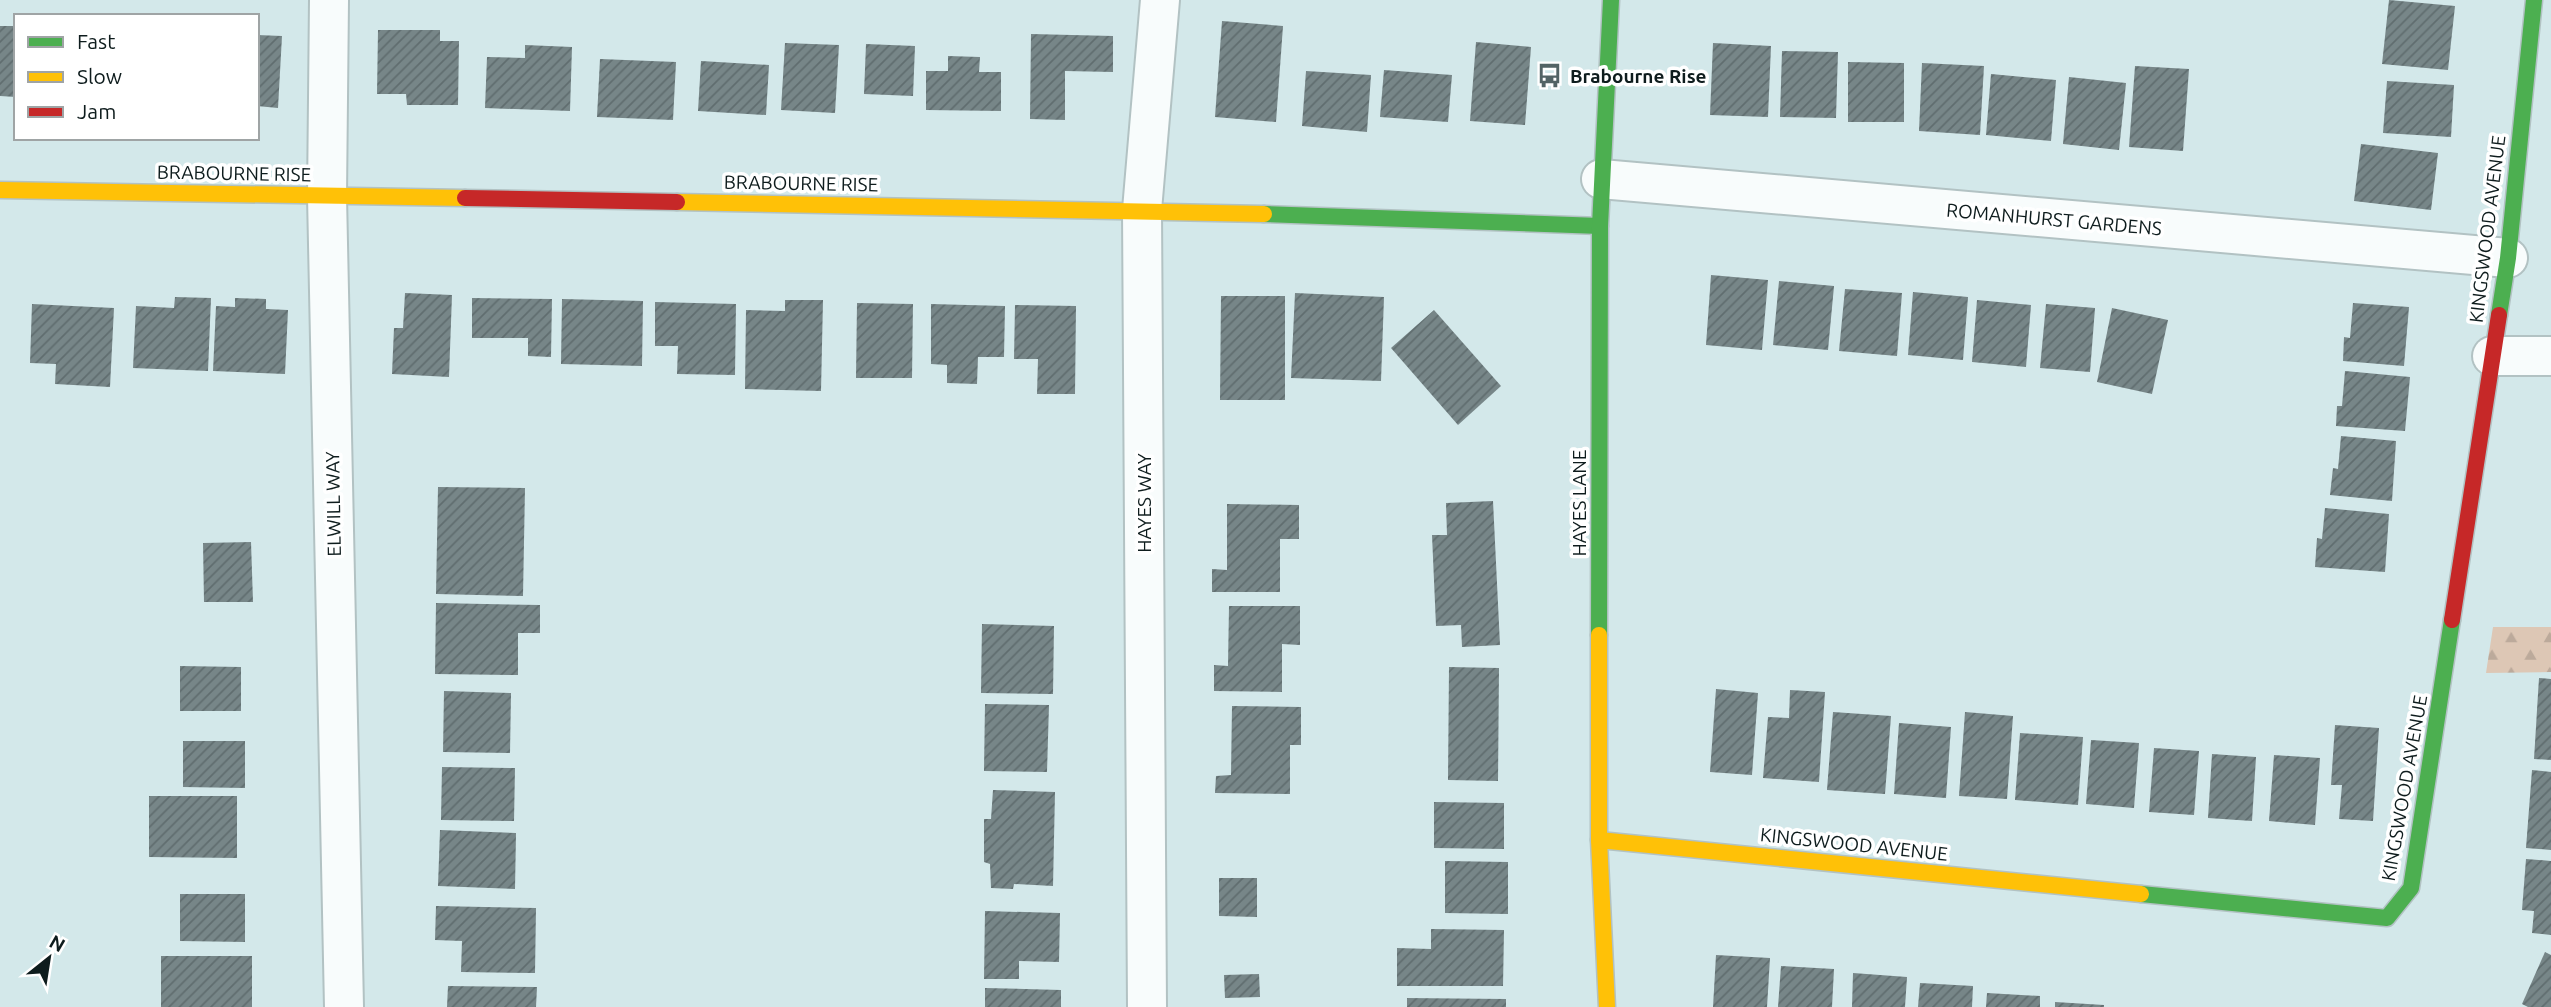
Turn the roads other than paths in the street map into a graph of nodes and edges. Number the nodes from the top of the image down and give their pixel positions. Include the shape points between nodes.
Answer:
1 (329, 0) edge
2 (1160, 0) edge
3 (1611, 0) edge
4 (2534, 0) edge
5 (1601, 179) junction
6 (0, 190) edge
7 (327, 196) junction
8 (1142, 210) junction
9 (1600, 226) junction
10 (2508, 258) junction
11 (2492, 356) junction
12 (2551, 356) edge
13 (1599, 840) junction
14 (344, 1007) edge
15 (1147, 1007) edge
16 (1608, 1007) edge

1 - 7 street, ELWILL WAY
2 - 8 street, HAYES WAY
3 - 5 street, HAYES LANE
4 - 10 street, KINGSWOOD AVENUE
5 - 9 street, HAYES LANE
5 - 10 street, ROMANHURST GARDENS
6 - 7 street, BRABOURNE RISE
7 - 8 street, BRABOURNE RISE
7 - 14 street, ELWILL WAY
8 - 9 street, BRABOURNE RISE
8 - 15 street, HAYES WAY
9 - 13 street, HAYES LANE
10 - 11 street, KINGSWOOD AVENUE
11 - 12 street
11 - 13 street, KINGSWOOD AVENUE via 2411,888 2387,918
13 - 16 street, HAYES LANE

